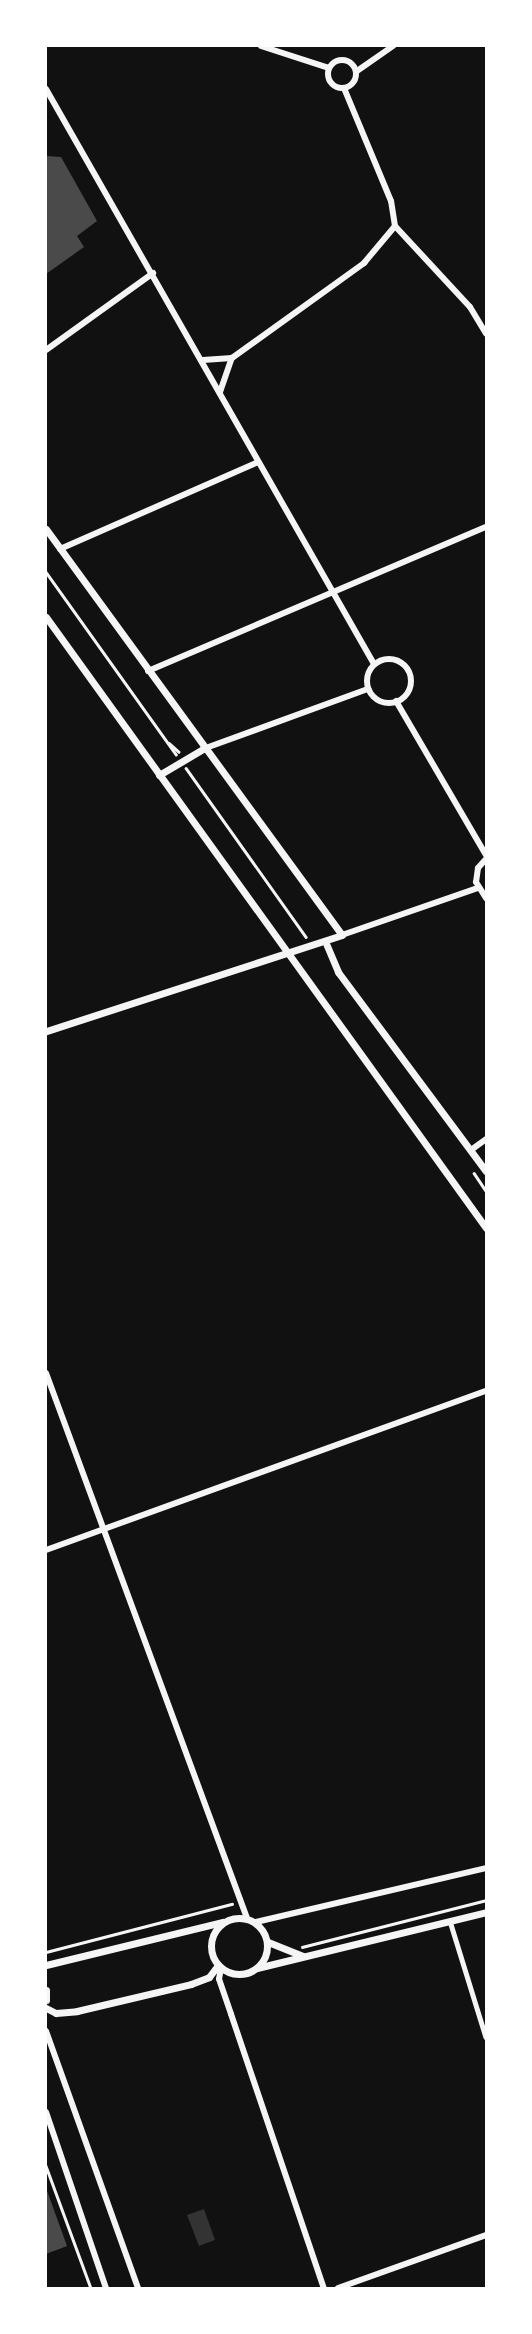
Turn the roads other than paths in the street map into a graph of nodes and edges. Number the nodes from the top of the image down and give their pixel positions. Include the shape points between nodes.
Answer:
1 (261, 46) edge
2 (393, 46) edge
3 (330, 68) junction
4 (357, 71) junction
5 (344, 88) junction
6 (46, 89) edge
7 (395, 226) junction
8 (153, 273) junction
9 (486, 334) edge
10 (46, 349) edge
11 (232, 358) junction
12 (203, 360) junction
13 (220, 391) junction
14 (258, 461) junction
15 (486, 527) edge
16 (46, 529) edge
17 (60, 550) junction
18 (333, 594) junction
19 (46, 617) edge
20 (374, 664) junction
21 (148, 671) junction
22 (368, 689) junction
23 (396, 701) junction
24 (203, 749) junction
25 (159, 775) junction
26 (486, 857) edge
27 (478, 888) junction
28 (486, 898) edge
29 (342, 935) junction
30 (326, 941) junction
31 (287, 951) junction
32 (46, 1031) edge
33 (486, 1139) edge
34 (471, 1150) junction
35 (486, 1171) edge
36 (486, 1228) edge
37 (46, 1373) edge
38 (486, 1391) edge
39 (106, 1528) junction
40 (46, 1550) edge
41 (486, 1868) edge
42 (486, 1912) edge
43 (247, 1918) junction
44 (450, 1921) junction
45 (223, 1922) junction
46 (256, 1922) junction
47 (268, 1942) junction
48 (302, 1956) junction
49 (46, 1965) edge
50 (220, 1966) junction
51 (257, 1968) junction
52 (46, 1990) edge
53 (46, 2000) edge
54 (46, 2008) edge
55 (46, 2031) edge
56 (486, 2037) edge
57 (46, 2112) edge
58 (486, 2235) edge
59 (106, 2288) edge
60 (138, 2288) edge
61 (324, 2288) edge
62 (338, 2288) edge

1 - 3 street
2 - 4 street
3 - 4 street via 346,60
3 - 5 street via 330,81
4 - 5 street via 354,83
5 - 7 street via 391,201
6 - 8 street
7 - 9 street via 470,307
7 - 11 street via 364,263
8 - 10 street
8 - 12 street
11 - 12 street
11 - 13 street
12 - 13 street
13 - 14 street
14 - 17 street
14 - 18 street
15 - 18 street
16 - 17 street
17 - 21 street
18 - 20 street
18 - 21 street
19 - 25 street
20 - 22 street via 367,674
20 - 23 street via 394,659 408,670 409,690
21 - 24 street
22 - 23 street via 376,699
22 - 24 street
23 - 26 street
24 - 25 street
24 - 29 street
25 - 31 street
26 - 27 street via 476,874
27 - 28 street
27 - 29 street
29 - 30 street
30 - 31 street
30 - 34 street via 338,972
31 - 32 street
31 - 36 street
33 - 34 street
34 - 35 street
37 - 39 street
38 - 39 street
39 - 40 street
39 - 43 street
41 - 46 street
42 - 44 street
43 - 45 street
43 - 46 street
44 - 48 street
44 - 56 street
45 - 49 street
45 - 50 street via 211,1942
46 - 47 street
47 - 48 street
47 - 51 street
48 - 51 street
50 - 51 street via 239,1974
50 - 54 street via 209,1977 191,1984 77,2011 56,2013
50 - 61 street via 219,1979
52 - 53 street
55 - 60 street
57 - 59 street
58 - 62 street

